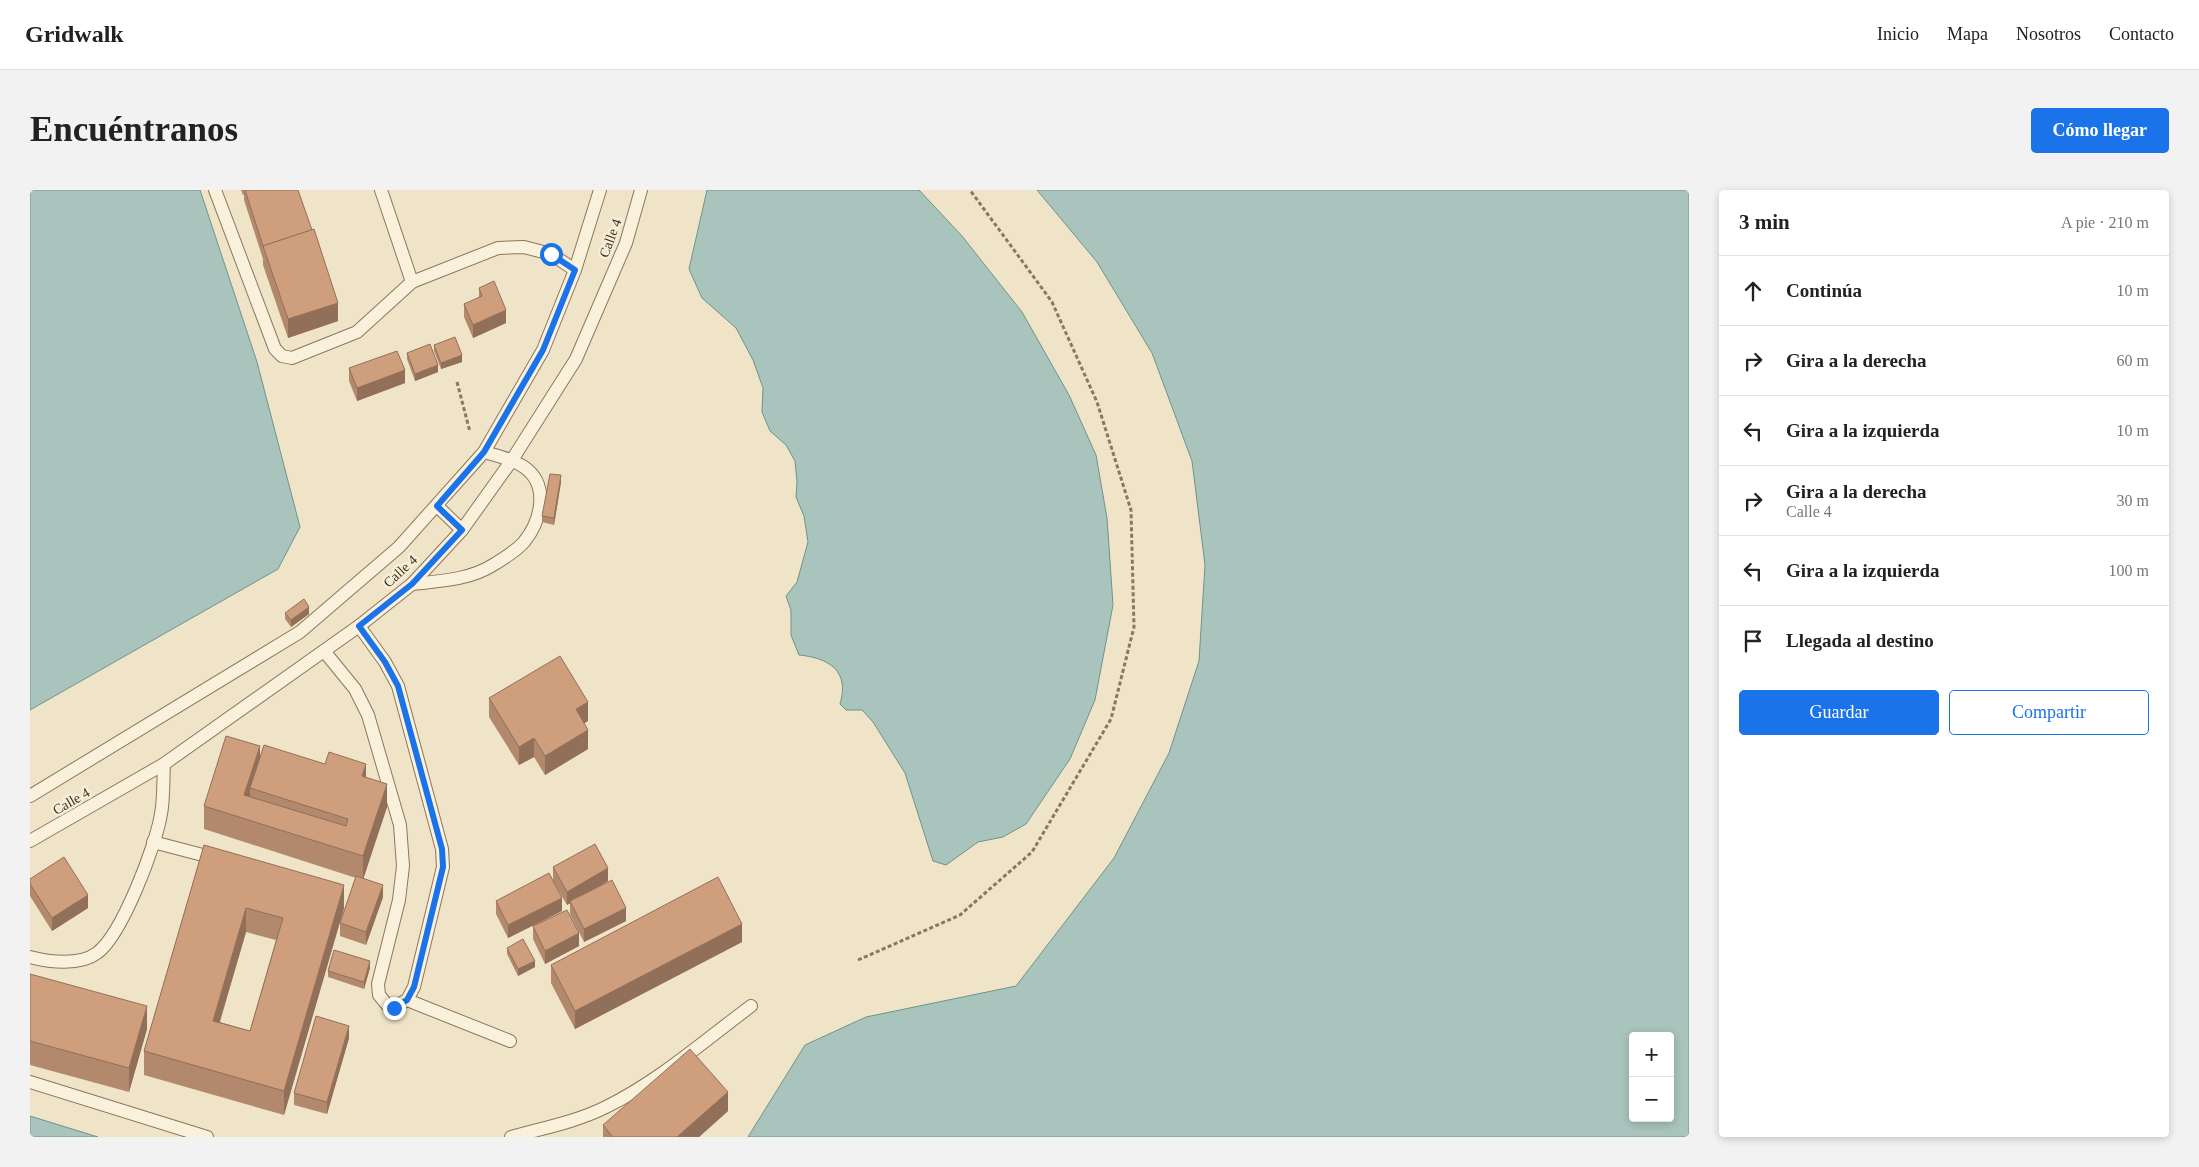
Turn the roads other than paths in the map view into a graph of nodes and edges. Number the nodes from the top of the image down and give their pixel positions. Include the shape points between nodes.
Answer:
1 (215, 190) edge
2 (381, 190) edge
3 (600, 190) edge
4 (641, 190) edge
5 (575, 270) junction
6 (412, 282) junction
7 (481, 457) junction
8 (512, 460) junction
9 (437, 506) junction
10 (462, 530) junction
11 (412, 584) junction
12 (359, 626) junction
13 (324, 651) junction
14 (164, 764) junction
15 (30, 796) edge
16 (30, 841) edge
17 (153, 842) junction
18 (228, 862) edge
19 (30, 957) edge
20 (407, 1000) junction
21 (751, 1006) dead end
22 (510, 1040) dead end
23 (30, 1082) edge
24 (207, 1137) edge
25 (511, 1137) edge

1 - 6 lane via 275,349 282,356 292,358 358,332
2 - 6 lane
3 - 5 lane
4 - 8 lane, Calle 4 via 626,243 576,359
5 - 6 lane via 551,254 524,246 498,248
5 - 7 lane via 543,350
7 - 8 lane
7 - 9 lane
8 - 10 lane, Calle 4
8 - 11 lane via 525,468 540,489 537,522 523,543 492,566 454,580
9 - 10 lane
9 - 15 lane via 399,547 300,632
10 - 11 lane, Calle 4
11 - 12 lane, Calle 4
12 - 13 lane, Calle 4
12 - 20 lane via 398,686 442,849 443,867 414,987
13 - 14 lane, Calle 4
13 - 20 lane via 355,689 368,716 400,825 403,866 399,900 378,984 379,995 388,1006 394,1008
14 - 16 lane, Calle 4
14 - 17 lane via 161,814
17 - 18 lane
17 - 19 lane via 113,936 97,953 70,961
20 - 22 lane
21 - 25 lane via 649,1083 606,1107
23 - 24 lane

